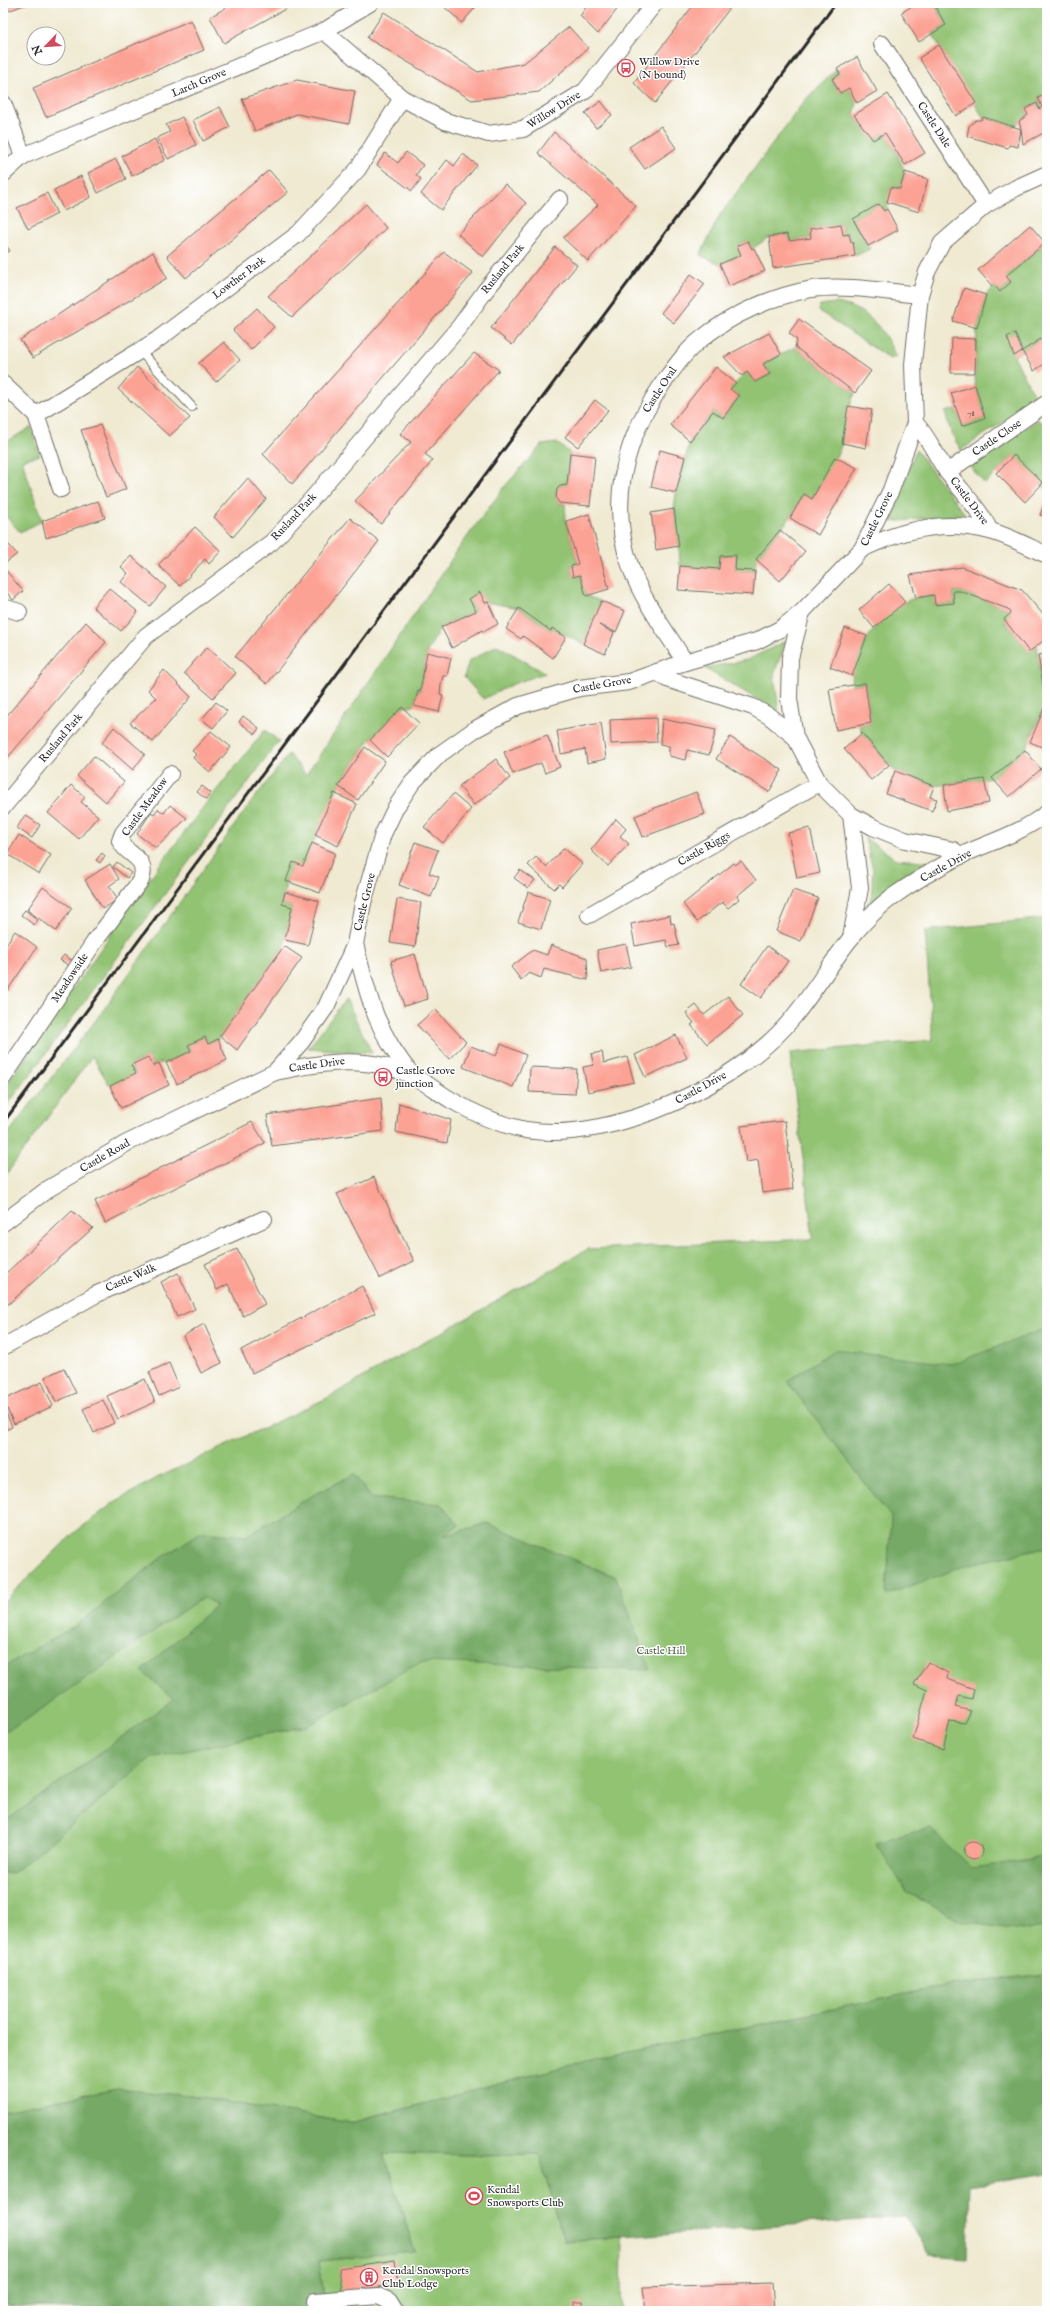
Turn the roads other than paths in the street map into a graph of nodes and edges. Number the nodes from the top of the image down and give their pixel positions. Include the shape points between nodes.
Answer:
1 (370, 3) edge
2 (655, 3) edge
3 (324, 31) junction
4 (882, 44) dead end
5 (402, 98) junction
6 (3, 103) edge
7 (23, 156) junction
8 (3, 174) edge
9 (1047, 174) edge
10 (560, 199) dead end
11 (986, 205) junction
12 (920, 295) junction
13 (140, 351) junction
14 (3, 384) edge
15 (1047, 403) edge
16 (192, 407) dead end
17 (36, 415) junction
18 (915, 423) junction
19 (947, 472) junction
20 (61, 489) dead end
21 (990, 531) junction
22 (862, 549) junction
23 (1047, 554) edge
24 (3, 607) edge
25 (19, 612) dead end
26 (802, 612) junction
27 (685, 662) junction
28 (657, 672) junction
29 (795, 737) junction
30 (170, 774) dead end
31 (819, 783) junction
32 (3, 807) edge
33 (1047, 814) edge
34 (851, 815) junction
35 (961, 856) junction
36 (140, 880) joint
37 (589, 915) dead end
38 (851, 938) junction
39 (355, 944) junction
40 (275, 1072) junction
41 (414, 1076) junction
42 (3, 1078) edge
43 (214, 1102) joint
44 (264, 1219) dead end
45 (3, 1223) edge
46 (3, 1347) edge
47 (315, 2301) dead end
48 (395, 2311) edge

1 - 3 street, Larch Grove
2 - 5 street, Willow Drive via 585,91 523,129 489,134 445,121
3 - 5 street, Willow Drive
3 - 7 street, Larch Grove
4 - 11 street, Castle Dale
5 - 13 street, Lowther Park via 358,169 298,234
6 - 7 street
7 - 8 street, Larch Grove
9 - 11 street, Castle Grove
10 - 32 street, Rusland Park via 485,291 460,326 311,500 272,542 146,636
11 - 12 street, Castle Grove via 942,244 927,272
12 - 18 street, Castle Grove via 913,364
12 - 27 street, Castle Oval via 860,289 813,289 783,296 730,319 700,340 677,363 646,408 631,444 621,483 620,514 631,568 644,595
13 - 16 lane
13 - 17 street, Lowther Park
14 - 17 street
15 - 19 street, Castle Close
17 - 20 street
18 - 19 street
18 - 22 street, Castle Grove via 891,490
19 - 21 street, Castle Drive via 984,518
21 - 22 street via 947,524 916,529
21 - 23 street
22 - 26 street, Castle Grove
24 - 25 street
26 - 27 street, Castle Grove via 780,629 757,641
26 - 29 street via 790,658 789,698
27 - 28 street, Castle Grove
28 - 29 street via 667,679 753,707
28 - 39 street, Castle Grove via 629,682 579,688 518,706 474,730 440,754 412,783 396,807 383,834 363,903
29 - 31 street
30 - 36 street, Castle Meadow via 123,833 120,841 142,866 144,872
31 - 34 street
31 - 37 street, Castle Riggs
33 - 35 street, Castle Drive via 1034,824
34 - 35 street via 905,840 953,850
34 - 38 street via 860,888
35 - 38 street, Castle Drive via 892,897
36 - 42 street, Meadowside via 95,941
38 - 41 street, Castle Drive via 794,1017 761,1050 724,1077 678,1101 645,1114 592,1129 559,1132 526,1130 490,1119 469,1109
39 - 40 street, Castle Grove via 326,1007 302,1041
39 - 41 street, Castle Grove via 367,991 382,1033
40 - 41 street, Castle Drive via 312,1064 350,1060 383,1066
40 - 43 street, Castle Grove
43 - 45 street, Castle Road via 127,1143 48,1188
44 - 46 street, Castle Walk via 95,1295
47 - 48 street via 378,2296 389,2301

